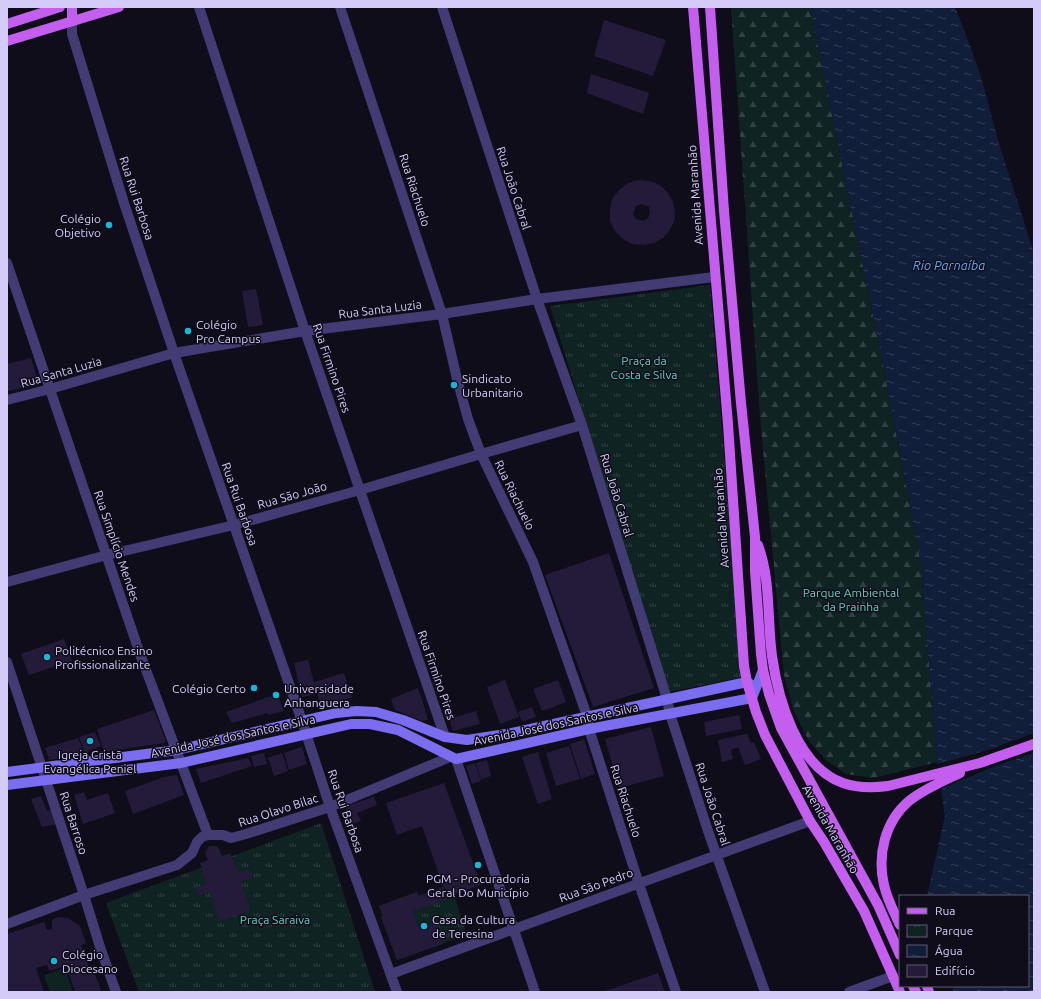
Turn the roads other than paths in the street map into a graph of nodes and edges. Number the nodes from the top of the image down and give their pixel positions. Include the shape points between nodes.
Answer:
1 (72, 7) edge
2 (119, 7) edge
3 (199, 7) edge
4 (340, 7) edge
5 (442, 7) edge
6 (693, 7) edge
7 (710, 7) edge
8 (55, 8) edge
9 (72, 21) junction
10 (7, 24) edge
11 (7, 41) edge
12 (7, 263) edge
13 (714, 277) junction
14 (537, 299) junction
15 (442, 314) junction
16 (305, 331) junction
17 (174, 353) junction
18 (50, 389) junction
19 (7, 400) edge
20 (582, 425) junction
21 (481, 454) junction
22 (360, 490) junction
23 (234, 526) junction
24 (755, 537) junction
25 (107, 556) junction
26 (7, 582) edge
27 (7, 662) edge
28 (763, 670) junction
29 (752, 685) junction
30 (769, 694) junction
31 (752, 698) junction
32 (667, 699) junction
33 (670, 714) junction
34 (588, 716) junction
35 (302, 721) junction
36 (589, 729) junction
37 (306, 735) junction
38 (445, 737) junction
39 (1034, 744) edge
40 (177, 750) junction
41 (453, 758) junction
42 (181, 763) junction
43 (980, 763) junction
44 (42, 767) junction
45 (7, 772) edge
46 (47, 781) junction
47 (7, 785) edge
48 (330, 807) junction
49 (810, 821) junction
50 (208, 835) junction
51 (717, 856) junction
52 (639, 884) junction
53 (84, 895) junction
54 (899, 923) edge
55 (7, 924) edge
56 (513, 929) junction
57 (899, 953) edge
58 (391, 974) junction
59 (894, 976) junction
60 (116, 992) edge
61 (397, 992) edge
62 (535, 992) edge
63 (676, 992) edge
64 (765, 992) edge
65 (849, 992) edge
66 (900, 992) edge

1 - 9 main road
2 - 9 main road
3 - 16 street, Rua Firmino Pires
4 - 15 street, Rua Riachuelo
5 - 14 street, Rua João Cabral
6 - 13 main road, Avenida Maranhão
7 - 24 main road, Avenida Maranhão via 724,210
8 - 10 main road
9 - 11 main road
9 - 17 street, Rua Rui Barbosa via 76,48
12 - 18 street, Rua Simplício Mendes
13 - 14 street, Rua Santa Luzia
13 - 29 main road, Avenida Maranhão via 728,432 744,666
14 - 15 street, Rua Santa Luzia
14 - 20 street, Rua João Cabral
15 - 16 street, Rua Santa Luzia
15 - 21 street, Rua Riachuelo via 462,398
16 - 17 street, Rua Santa Luzia
16 - 22 street, Rua Firmino Pires
17 - 18 street, Rua Santa Luzia
17 - 23 street, Rua Rui Barbosa
18 - 19 street, Rua Santa Luzia
18 - 25 street, Rua Simplício Mendes
20 - 21 street, Rua São João
20 - 32 street, Rua João Cabral
21 - 22 street, Rua São João
21 - 34 street, Rua Riachuelo via 533,562
22 - 23 street, Rua São João
22 - 38 street, Rua Firmino Pires
23 - 25 street, Rua São João
23 - 35 street, Rua Rui Barbosa
24 - 28 main road, Avenida Maranhão via 755,571
24 - 43 main road via 765,568 772,655 786,711 798,740 810,759 834,779 849,785 873,787 915,780
25 - 26 street, Rua São João
25 - 40 street, Rua Simplício Mendes via 140,654
27 - 44 street, Rua Barroso
28 - 29 main road
28 - 30 main road, Avenida Maranhão
29 - 30 main road
29 - 31 main road, Avenida Maranhão
29 - 32 main road, Avenida José dos Santos e Silva
30 - 57 main road, Avenida Maranhão via 781,728 878,905
31 - 33 main road, Avenida José dos Santos e Silva
31 - 49 main road, Avenida Maranhão via 765,735
32 - 33 street, Rua João Cabral
32 - 34 main road, Avenida José dos Santos e Silva
33 - 36 main road, Avenida José dos Santos e Silva
33 - 51 street, Rua João Cabral
34 - 36 street, Rua Riachuelo
34 - 38 main road, Avenida José dos Santos e Silva via 486,738 467,740
35 - 37 street, Rua Rui Barbosa
35 - 38 main road, Avenida José dos Santos e Silva via 336,712 376,712
35 - 40 main road, Avenida José dos Santos e Silva
36 - 41 main road, Avenida José dos Santos e Silva
36 - 52 street, Rua Riachuelo
37 - 41 main road, Avenida José dos Santos e Silva via 351,724 370,724 398,730
37 - 42 main road, Avenida José dos Santos e Silva
37 - 48 street, Rua Rui Barbosa
39 - 43 main road
40 - 42 street, Rua Simplício Mendes
40 - 44 main road, Avenida José dos Santos e Silva
41 - 48 street, Rua Olavo Bilac
41 - 56 street
42 - 46 main road, Avenida José dos Santos e Silva
42 - 50 street, Rua Simplício Mendes
43 - 54 main road via 921,793 900,810 892,821 883,849 882,874 887,896
44 - 45 main road, Avenida José dos Santos e Silva
44 - 46 street, Rua Barroso
46 - 47 main road, Avenida José dos Santos e Silva
46 - 53 street, Rua Barroso
48 - 50 street, Rua Olavo Bilac via 232,838
48 - 58 street, Rua Rui Barbosa
49 - 51 street, Rua São Pedro
49 - 59 main road, Avenida Maranhão via 864,911
50 - 53 street via 202,837 192,853 177,865
51 - 52 street, Rua São Pedro
51 - 64 street, Rua João Cabral
52 - 56 street, Rua São Pedro
52 - 63 street, Rua Riachuelo
53 - 55 street
53 - 60 street, Rua Barroso
56 - 58 street, Rua São Pedro
56 - 62 street
58 - 61 street, Rua Rui Barbosa
59 - 65 street
59 - 66 main road, Avenida Maranhão

